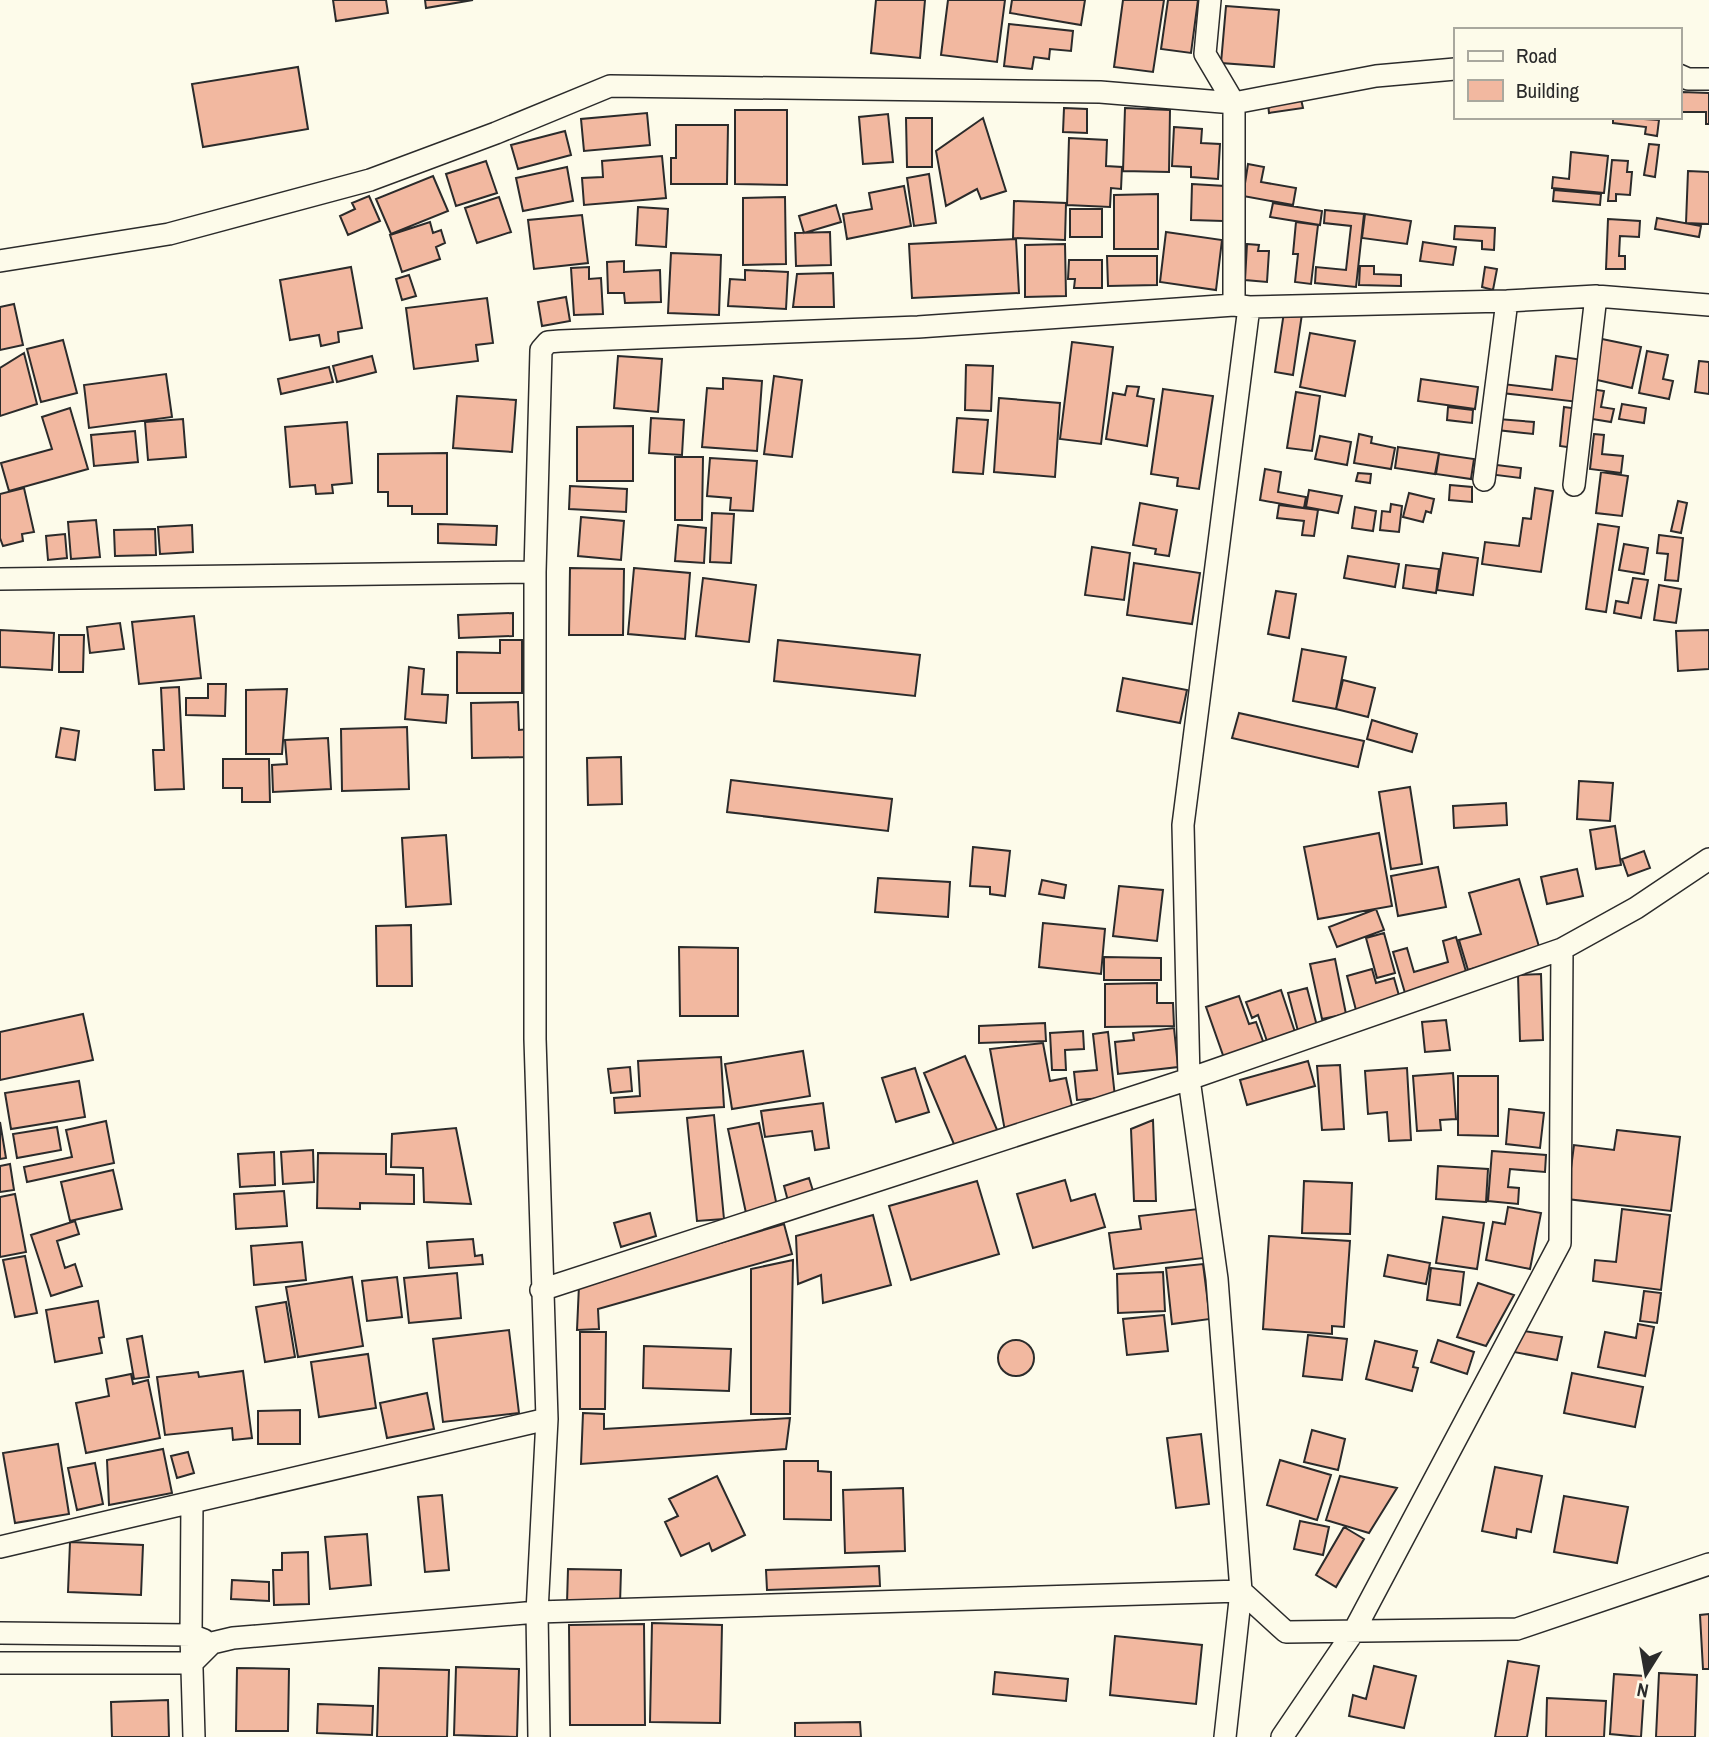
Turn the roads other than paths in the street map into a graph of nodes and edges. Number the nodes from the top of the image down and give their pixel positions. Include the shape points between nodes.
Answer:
1 (1209, 0) edge
2 (1454, 69) edge
3 (1681, 76) edge
4 (1709, 79) edge
5 (1234, 103) junction
6 (0, 261) edge
7 (1596, 296) junction
8 (1507, 302) junction
9 (1709, 305) edge
10 (1242, 306) junction
11 (1484, 480) dead end
12 (1574, 485) dead end
13 (535, 572) junction
14 (0, 579) edge
15 (1709, 859) edge
16 (1562, 949) junction
17 (1189, 1079) junction
18 (541, 1290) junction
19 (547, 1419) junction
20 (192, 1502) junction
21 (0, 1547) edge
22 (1709, 1564) edge
23 (1241, 1591) junction
24 (537, 1612) junction
25 (1354, 1631) junction
26 (0, 1633) edge
27 (191, 1635) junction
28 (212, 1643) junction
29 (0, 1663) edge
30 (192, 1663) junction
31 (194, 1737) edge
32 (539, 1737) edge
33 (1226, 1737) edge
34 (1282, 1737) edge

1 - 5 street via 1205,54
2 - 5 street via 1376,76
3 - 4 street
5 - 6 street via 1100,92 610,86 370,180 169,234
5 - 10 street
7 - 8 street
7 - 9 street
7 - 12 street
8 - 10 street
8 - 11 street
10 - 13 street via 918,327 548,342 541,350
10 - 17 street via 1183,825
13 - 14 street
13 - 18 street
15 - 16 street via 1636,908
16 - 17 street
16 - 25 street via 1560,1243
17 - 18 street
17 - 23 street via 1217,1279
18 - 19 street
19 - 20 street
19 - 24 street
20 - 21 street
20 - 27 street
22 - 25 street via 1517,1629
23 - 24 street
23 - 25 street via 1286,1632
23 - 33 street
24 - 28 street
24 - 32 street
25 - 34 street
26 - 27 street
27 - 28 street
27 - 30 street
28 - 30 street
29 - 30 street
30 - 31 street

